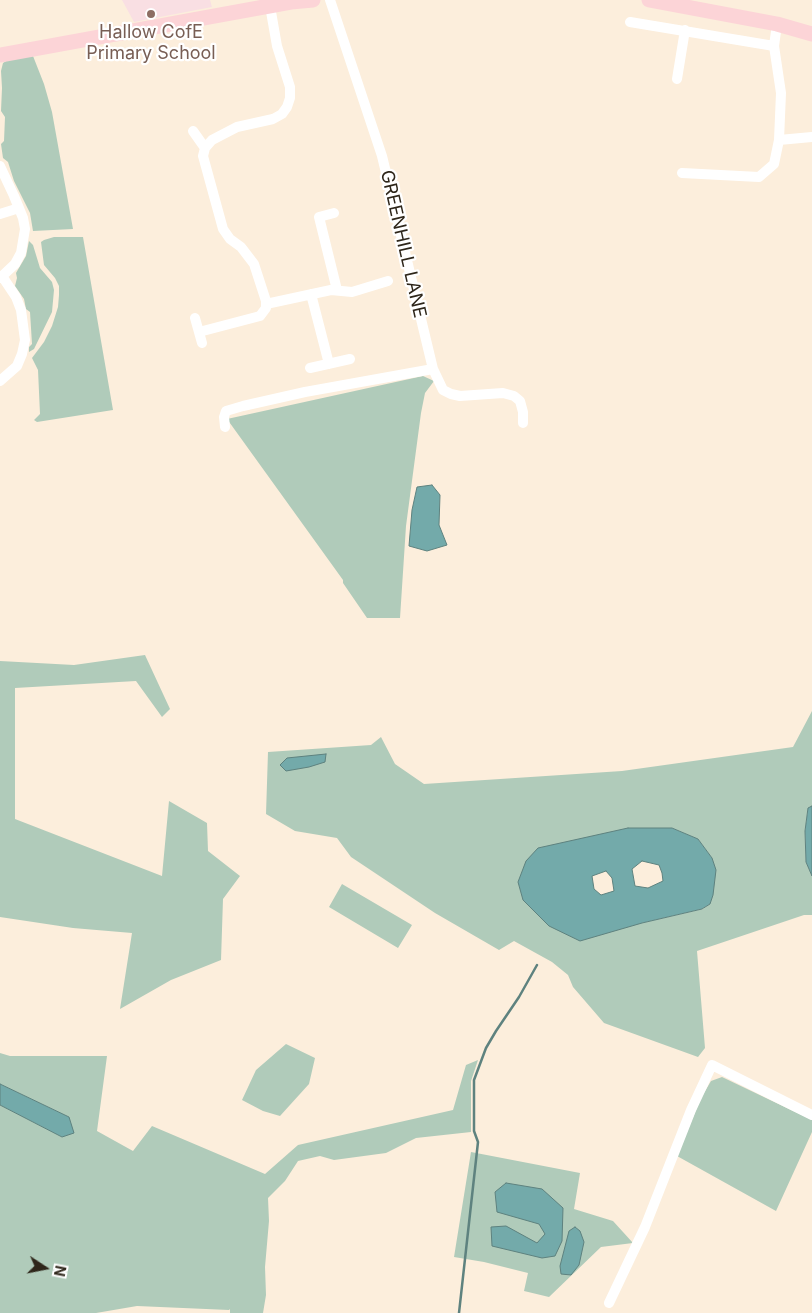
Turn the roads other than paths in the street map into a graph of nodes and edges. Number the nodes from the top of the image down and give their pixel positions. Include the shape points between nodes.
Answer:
1 (313, 0) edge
2 (330, 0) edge
3 (649, 0) edge
4 (291, 1) edge
5 (270, 6) junction
6 (630, 22) dead end
7 (777, 24) junction
8 (685, 30) junction
9 (812, 34) edge
10 (774, 46) junction
11 (0, 54) edge
12 (676, 79) dead end
13 (193, 131) dead end
14 (812, 136) edge
15 (779, 140) junction
16 (205, 148) junction
17 (0, 166) edge
18 (682, 173) dead end
19 (19, 208) junction
20 (334, 213) dead end
21 (0, 214) edge
22 (1, 277) edge
23 (388, 281) dead end
24 (337, 290) junction
25 (311, 294) junction
26 (266, 304) junction
27 (195, 318) dead end
28 (199, 332) junction
29 (202, 343) dead end
30 (350, 359) dead end
31 (329, 364) junction
32 (310, 368) dead end
33 (433, 369) junction
34 (0, 381) edge
35 (523, 423) dead end
36 (225, 427) dead end
37 (812, 1115) edge
38 (609, 1303) dead end

1 - 4 main road
2 - 33 street, GREENHILL LANE via 382,156
3 - 7 main road
4 - 5 main road
5 - 11 main road
5 - 16 street via 277,46 290,87 287,107 273,119 224,133
6 - 8 street
7 - 9 main road
7 - 10 street
8 - 10 street
8 - 12 street
10 - 15 street via 781,93
13 - 16 street
14 - 15 street
15 - 18 street via 774,164 758,177
16 - 26 street via 204,160 223,229 254,264
17 - 19 street
19 - 21 street
19 - 22 street via 24,229 21,253
20 - 24 street via 319,216
22 - 34 street via 21,310 24,340 17,366
23 - 24 street via 352,292
24 - 25 street
25 - 26 street
25 - 31 street
26 - 28 street via 260,316
27 - 28 street
28 - 29 street
30 - 31 street
31 - 32 street
33 - 35 street, GREENHILL LANE via 444,390 451,394 503,393 514,396 520,401
33 - 36 street via 243,406 226,411
37 - 38 street via 712,1065 645,1227

